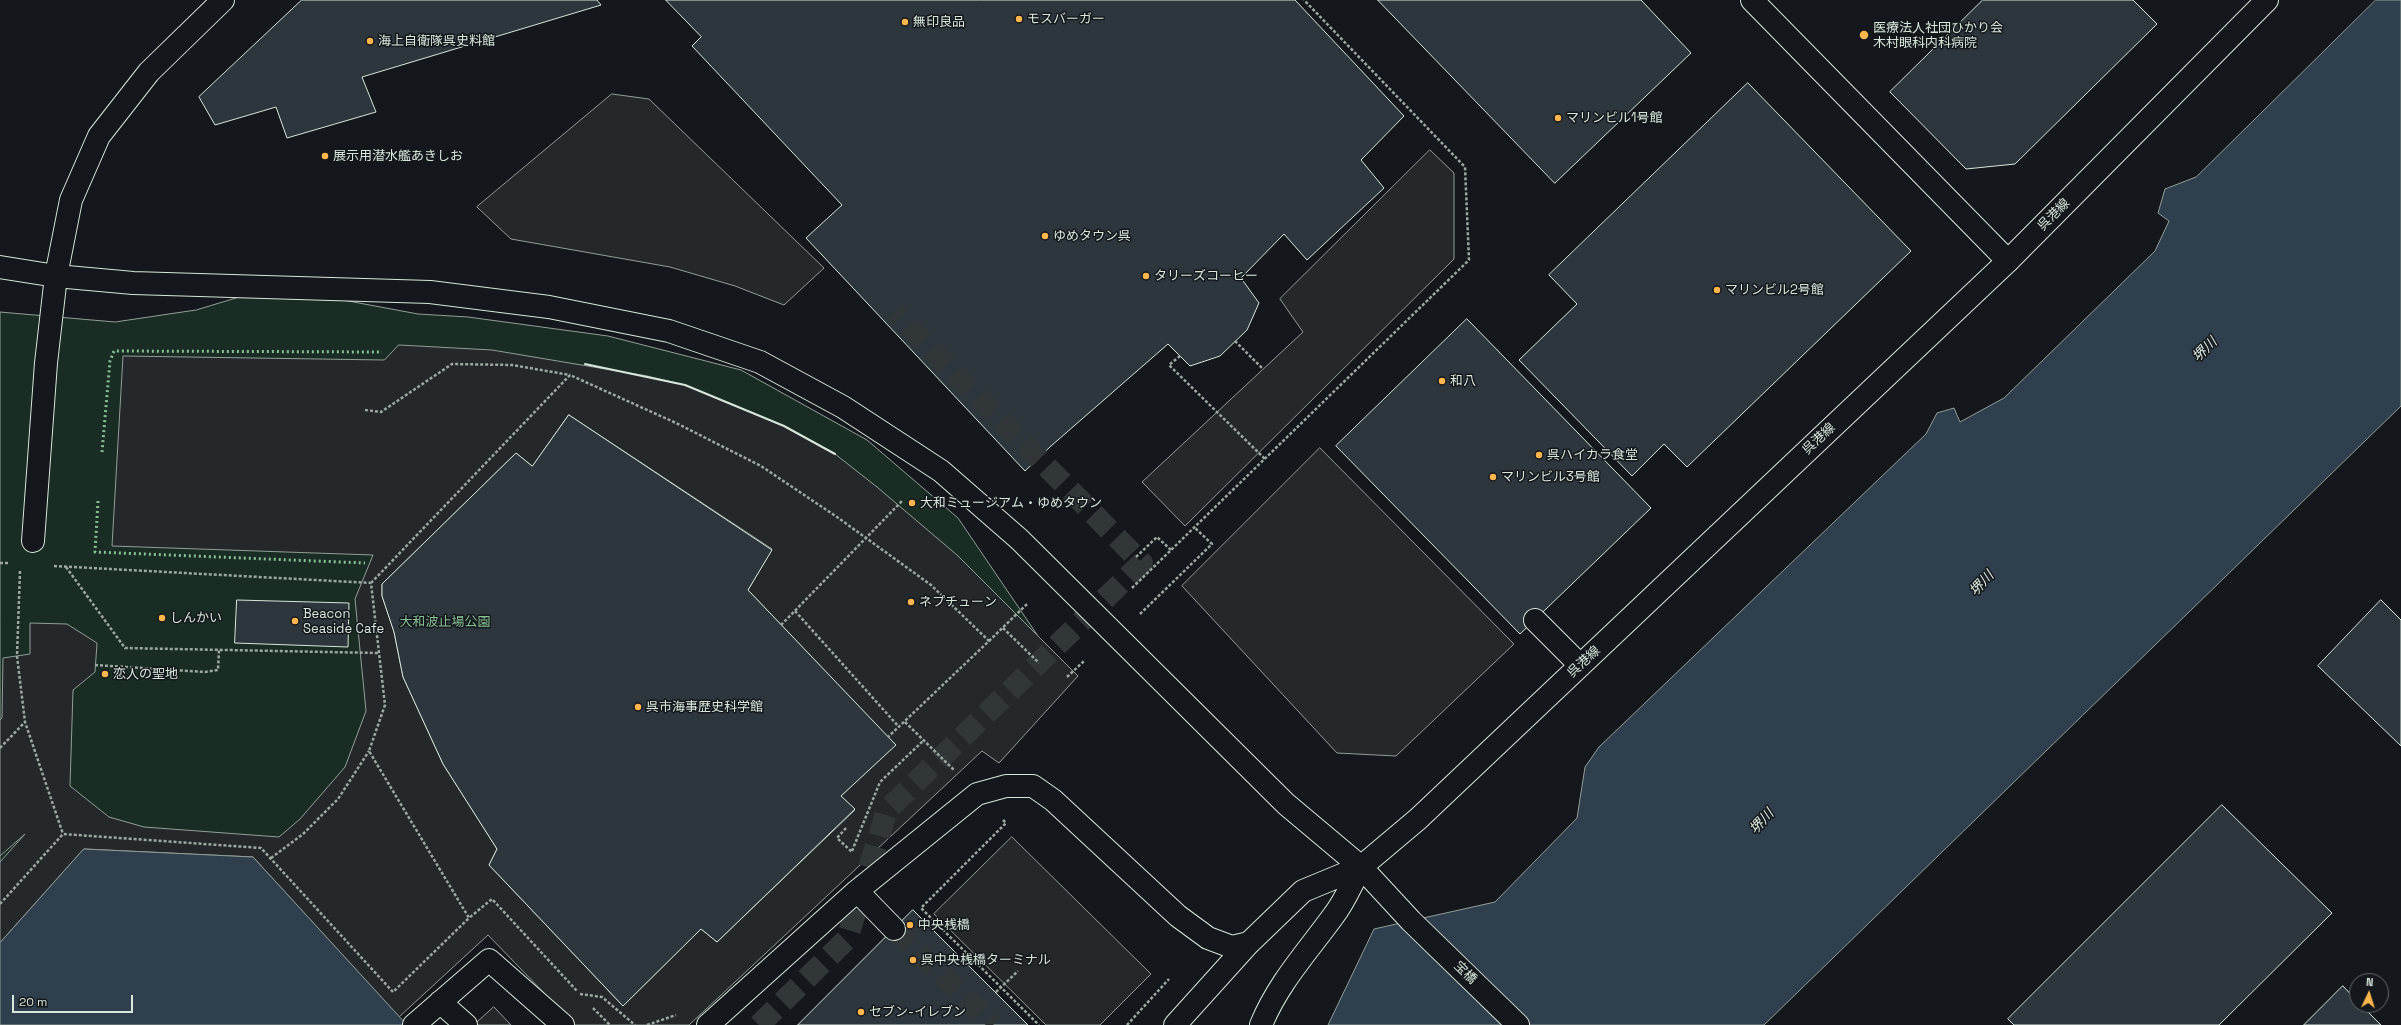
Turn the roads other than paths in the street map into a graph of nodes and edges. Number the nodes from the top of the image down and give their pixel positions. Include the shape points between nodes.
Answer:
1 (223, 0) edge
2 (1752, 0) edge
3 (2267, 0) edge
4 (2008, 261) junction
5 (0, 267) edge
6 (56, 276) junction
7 (33, 542) dead end
8 (1535, 620) dead end
9 (1580, 665) junction
10 (1361, 867) junction
11 (858, 891) junction
12 (894, 929) tunnel mouth
13 (1249, 944) junction
14 (440, 1002) junction
15 (414, 1025) edge
16 (466, 1025) edge
17 (563, 1025) edge
18 (708, 1025) edge
19 (1175, 1025) edge
20 (1261, 1025) edge
21 (1518, 1025) edge

1 - 6 street via 149,72 99,136 71,200
2 - 4 street
3 - 4 street, 呉港線
4 - 9 street, 呉港線
5 - 6 street, 宝橋
6 - 7 street via 46,363
6 - 10 street, 宝橋 via 133,283 430,292 549,307 669,331 760,362 843,407 941,471 1019,539 1286,804
8 - 9 street
9 - 10 street, 呉港線 via 1418,819
10 - 13 street via 1303,891
10 - 20 street via 1335,914 1290,970 1269,1005
10 - 21 street, 宝橋
11 - 12 street
11 - 13 street via 977,794 1006,786 1033,786 1053,800 1178,916 1208,938 1232,947
11 - 18 street
13 - 19 street
14 - 15 street
14 - 16 street
14 - 17 street via 489,960

